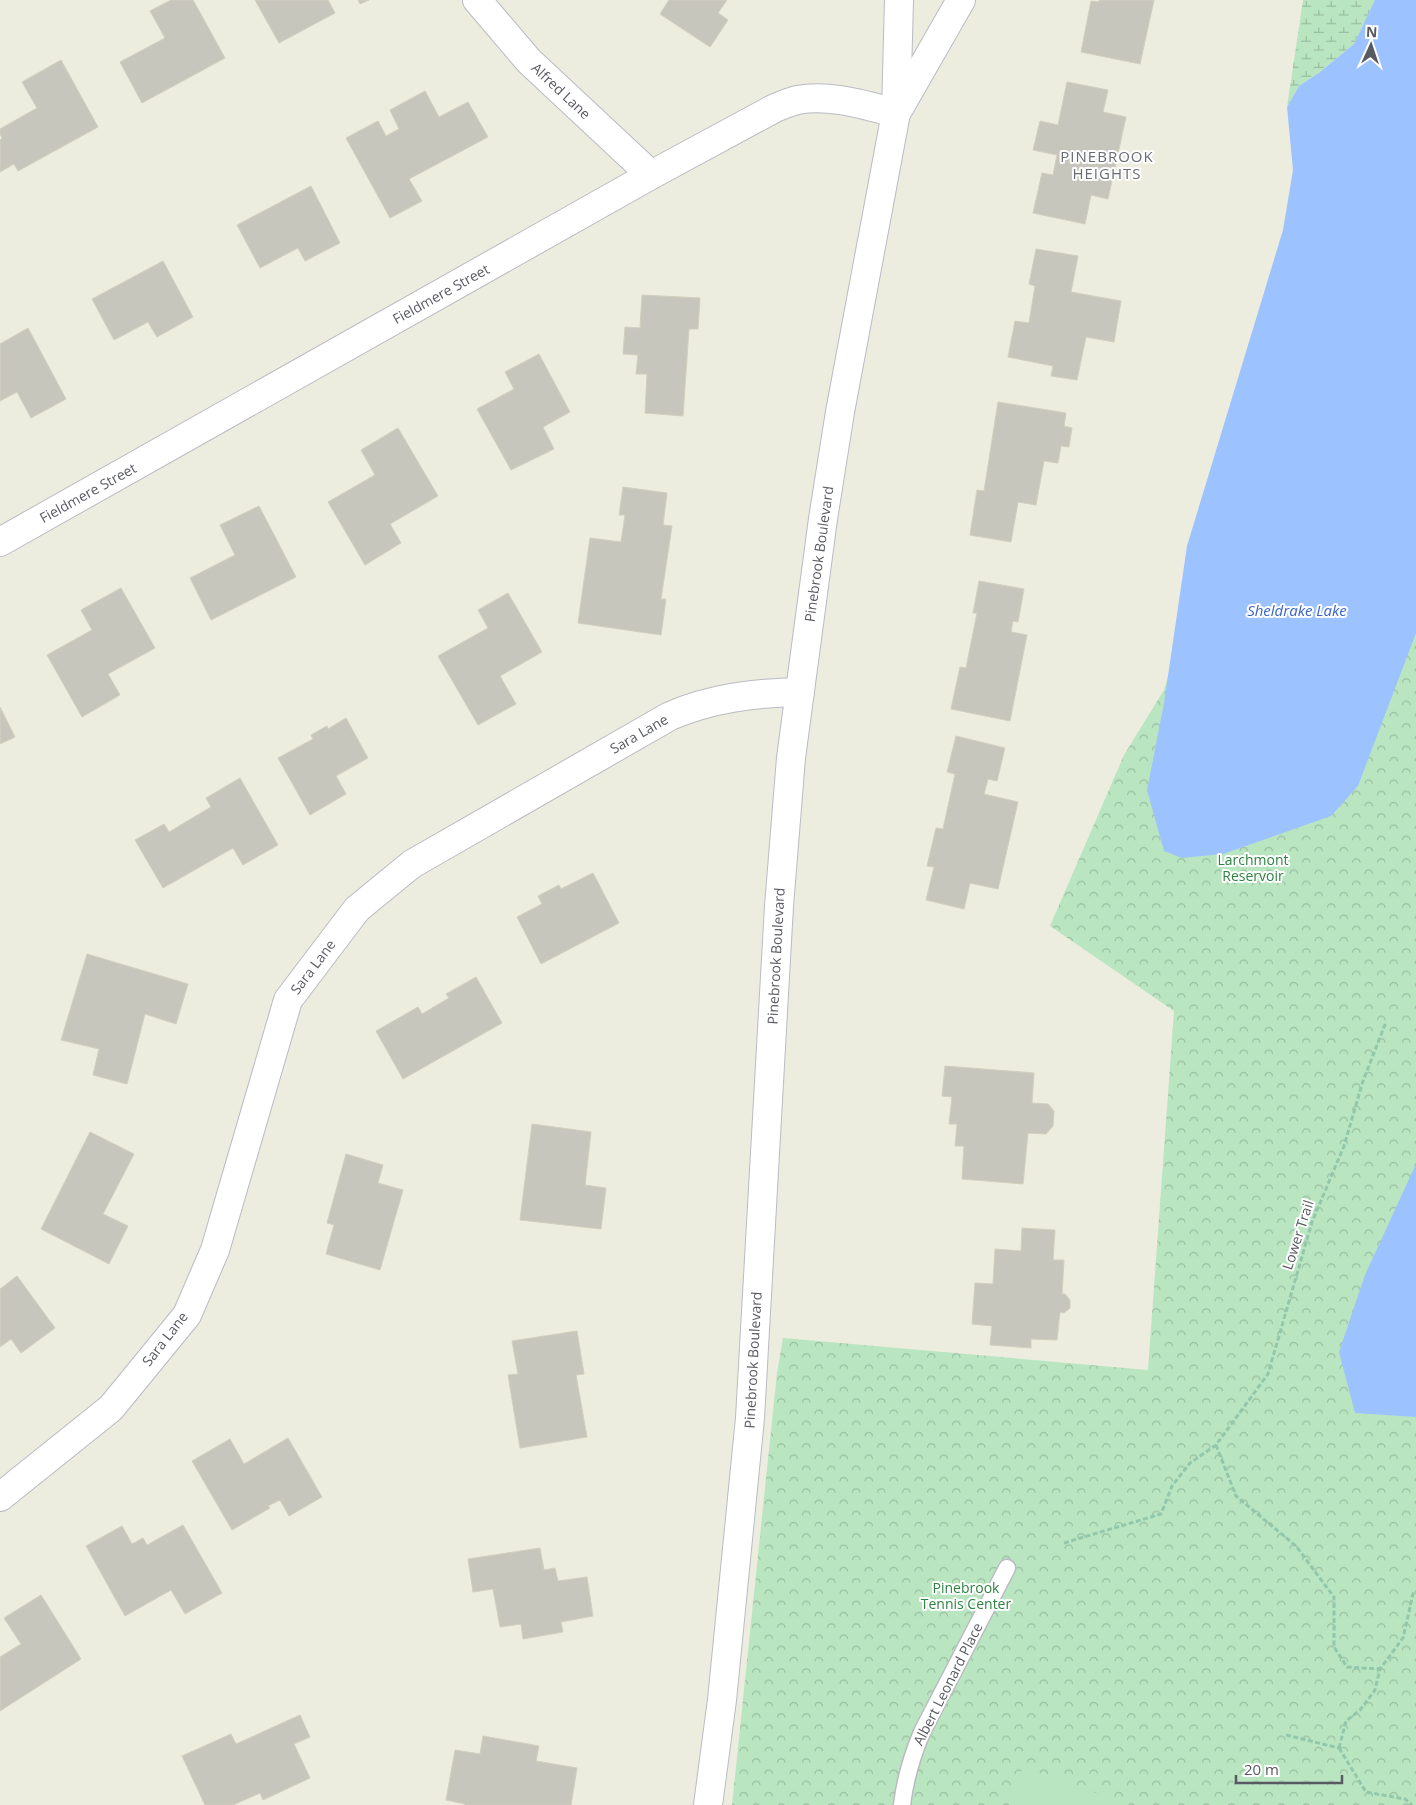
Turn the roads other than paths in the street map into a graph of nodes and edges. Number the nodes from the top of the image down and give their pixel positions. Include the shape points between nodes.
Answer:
1 (477, 0) edge
2 (899, 0) edge
3 (961, 0) edge
4 (896, 113) junction
5 (651, 175) junction
6 (0, 542) edge
7 (800, 692) junction
8 (0, 1496) edge
9 (1007, 1568) dead end
10 (708, 1805) edge
11 (902, 1805) edge

1 - 5 street, Alfred Lane via 529,61
2 - 4 street, Pinebrook Boulevard
3 - 4 street, Pinebrook Boulevard
4 - 5 street, Fieldmere Street via 840,100 797,100 757,117
4 - 7 street, Pinebrook Boulevard via 840,412
5 - 6 street, Fieldmere Street
7 - 8 street, Sara Lane via 736,696 670,716 412,864 357,909 288,1000 215,1250 187,1315 111,1408
7 - 10 street, Pinebrook Boulevard via 780,887 750,1418 723,1691
9 - 11 lane, Albert Leonard Place via 922,1732 905,1781

